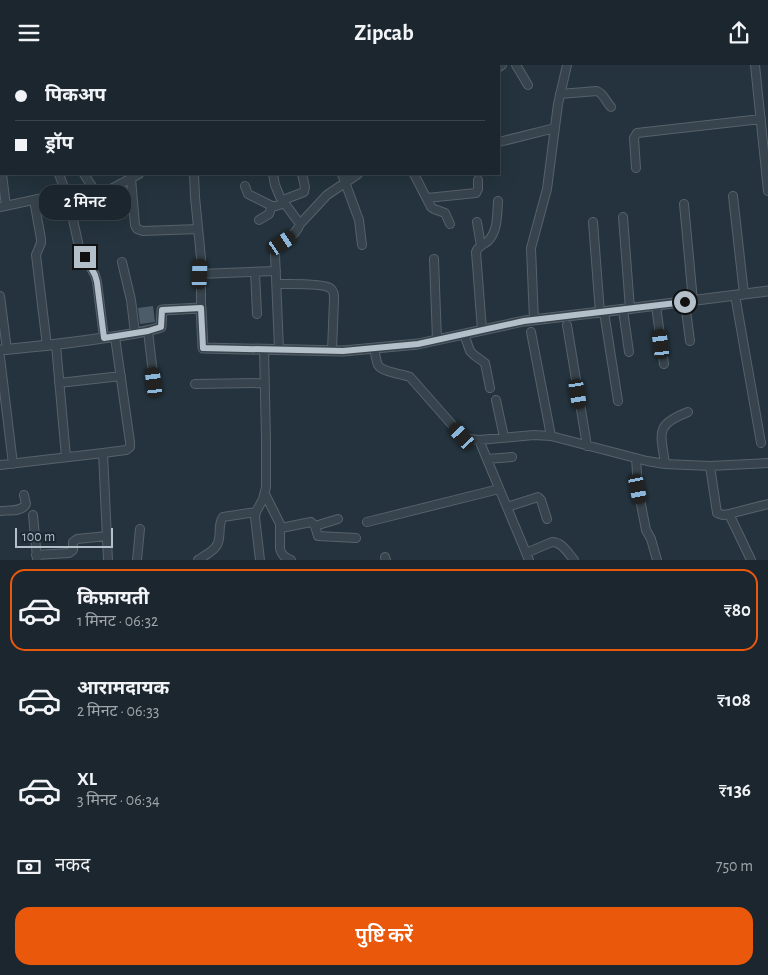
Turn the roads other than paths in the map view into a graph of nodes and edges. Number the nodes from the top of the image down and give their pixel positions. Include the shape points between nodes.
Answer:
1 (516, 65) edge
2 (566, 65) edge
3 (755, 65) edge
4 (528, 85) dead end
5 (560, 94) junction
6 (611, 107) dead end
7 (761, 119) junction
8 (555, 128) junction
9 (500, 142) edge
10 (636, 168) dead end
11 (1, 175) edge
12 (59, 175) edge
13 (85, 175) edge
14 (138, 175) edge
15 (194, 175) edge
16 (272, 175) edge
17 (302, 175) edge
18 (415, 175) edge
19 (132, 178) junction
20 (344, 178) edge
21 (478, 180) dead end
22 (245, 186) dead end
23 (768, 191) edge
24 (66, 193) junction
25 (98, 196) junction
26 (733, 196) dead end
27 (427, 198) junction
28 (34, 200) junction
29 (498, 201) dead end
30 (284, 202) junction
31 (684, 204) dead end
32 (3, 206) edge
33 (70, 206) junction
34 (272, 206) junction
35 (623, 217) dead end
36 (259, 220) dead end
37 (477, 222) dead end
38 (593, 222) dead end
39 (450, 223) dead end
40 (300, 224) junction
41 (198, 229) junction
42 (362, 245) dead end
43 (481, 246) junction
44 (434, 259) dead end
45 (122, 262) dead end
46 (276, 271) junction
47 (255, 272) junction
48 (200, 274) junction
49 (277, 284) junction
50 (768, 291) edge
51 (739, 295) junction
52 (0, 296) edge
53 (689, 301) junction
54 (656, 306) junction
55 (201, 308) junction
56 (627, 309) junction
57 (602, 312) junction
58 (257, 314) dead end
59 (534, 320) junction
60 (567, 325) dead end
61 (482, 330) junction
62 (148, 331) junction
63 (531, 332) dead end
64 (135, 333) junction
65 (464, 334) junction
66 (116, 337) junction
67 (104, 338) junction
68 (437, 340) junction
69 (690, 341) dead end
70 (51, 345) junction
71 (374, 348) junction
72 (264, 349) junction
73 (279, 349) junction
74 (332, 351) junction
75 (2, 352) edge
76 (629, 352) dead end
77 (664, 364) dead end
78 (121, 377) junction
79 (154, 382) dead end
80 (59, 383) junction
81 (264, 383) junction
82 (195, 385) dead end
83 (490, 389) dead end
84 (496, 400) dead end
85 (618, 401) dead end
86 (688, 412) dead end
87 (550, 436) junction
88 (504, 437) junction
89 (479, 440) junction
90 (762, 443) dead end
91 (587, 446) junction
92 (104, 453) junction
93 (66, 457) junction
94 (512, 457) dead end
95 (636, 458) junction
96 (487, 459) junction
97 (768, 463) edge
98 (13, 464) junction
99 (665, 464) junction
100 (0, 465) edge
101 (710, 466) junction
102 (499, 489) junction
103 (265, 494) junction
104 (24, 495) dead end
105 (768, 504) edge
106 (507, 507) junction
107 (0, 511) edge
108 (256, 512) junction
109 (729, 514) junction
110 (33, 515) dead end
111 (338, 519) dead end
112 (547, 519) dead end
113 (367, 522) dead end
114 (315, 526) junction
115 (281, 528) junction
116 (140, 529) dead end
117 (107, 536) junction
118 (356, 538) dead end
119 (527, 556) edge
120 (36, 557) edge
121 (108, 560) edge
122 (137, 560) edge
123 (198, 560) edge
124 (260, 560) edge
125 (291, 560) edge
126 (574, 560) edge
127 (657, 560) edge
128 (751, 560) edge

1 - 4 street
2 - 5 street
3 - 7 street
5 - 6 street via 599,91
5 - 8 street
7 - 10 street via 637,133 634,138
7 - 23 street
8 - 9 street
8 - 59 street via 547,189 530,248
11 - 32 street
12 - 24 street
13 - 25 street
14 - 19 street
15 - 41 street
16 - 30 street
17 - 30 street via 304,191
18 - 27 street
19 - 25 street
19 - 41 street via 137,229
20 - 40 street
20 - 42 street via 359,220
21 - 27 street via 476,193
22 - 34 street via 248,194
24 - 28 street
24 - 33 street
25 - 33 street
26 - 51 street
27 - 39 street via 434,209 445,213
28 - 32 street
28 - 70 street via 41,239 36,255
29 - 43 street via 495,231
30 - 34 street
30 - 40 street
31 - 53 street
33 - 67 street via 79,247 97,282
34 - 36 street via 269,215
35 - 56 street
37 - 43 street
38 - 57 street
40 - 46 street via 298,230 276,249
41 - 48 street
43 - 61 street via 476,252
44 - 68 street
45 - 64 street
46 - 47 street
46 - 49 street
47 - 48 street
47 - 58 street
48 - 55 street
49 - 73 street
49 - 74 street via 324,285 332,289
50 - 51 street
51 - 53 street
51 - 90 street
52 - 75 street
53 - 54 street
53 - 69 street
54 - 56 street
54 - 77 street
55 - 62 street via 162,310 161,327
55 - 72 street via 203,348
56 - 57 street
56 - 76 street
57 - 59 street
57 - 85 street
59 - 61 street
60 - 91 street
61 - 65 street
62 - 64 street
62 - 79 street
63 - 87 street
64 - 66 street
65 - 68 street
65 - 83 street via 470,351 485,363
66 - 67 street
66 - 78 street
67 - 70 street
68 - 71 street
70 - 75 street
70 - 80 street
71 - 74 street
71 - 89 street via 383,370 410,377 462,436
72 - 73 street
72 - 81 street
73 - 74 street
75 - 98 street
78 - 80 street
78 - 92 street via 130,447
80 - 93 street
81 - 82 street
81 - 103 street
84 - 88 street
86 - 99 street via 676,416 663,427
87 - 88 street
87 - 91 street
88 - 89 street
89 - 96 street
91 - 95 street
92 - 93 street
92 - 117 street
93 - 98 street
94 - 96 street
95 - 99 street
95 - 127 street via 636,479 646,530
96 - 102 street
97 - 101 street
98 - 100 street
99 - 101 street
101 - 109 street via 717,513
102 - 106 street
102 - 113 street
103 - 108 street
103 - 115 street
104 - 107 street via 26,504 23,508
105 - 109 street
106 - 112 street via 538,497
106 - 119 street
108 - 123 street via 223,517 217,545
108 - 124 street
109 - 128 street
110 - 120 street
111 - 114 street
114 - 115 street via 311,522
114 - 118 street via 321,537
115 - 125 street via 282,553
116 - 122 street
117 - 120 street via 77,539 69,553
117 - 121 street
119 - 126 street via 555,541

